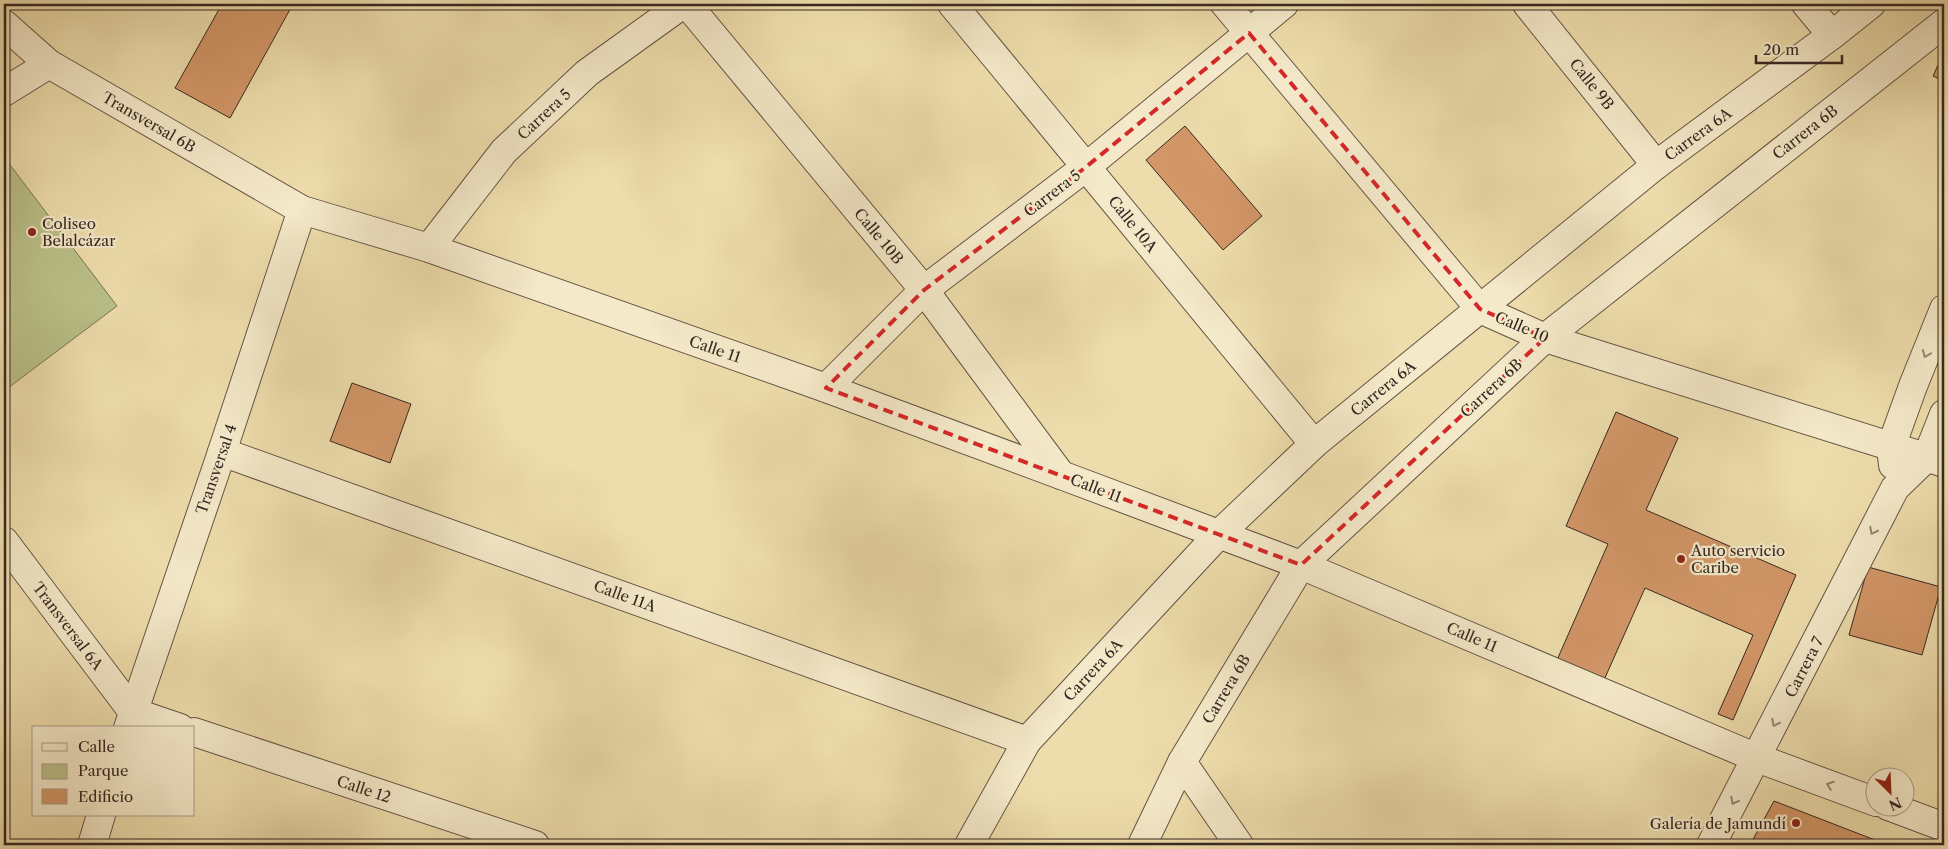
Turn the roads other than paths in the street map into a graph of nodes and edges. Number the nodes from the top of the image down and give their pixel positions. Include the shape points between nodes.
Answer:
1 (683, 4) edge
2 (688, 4) edge
3 (952, 4) edge
4 (1226, 4) edge
5 (1284, 4) edge
6 (1527, 4) edge
7 (1806, 4) edge
8 (1871, 4) edge
9 (1944, 23) edge
10 (4, 24) edge
11 (1249, 33) junction
12 (1832, 35) junction
13 (49, 64) junction
14 (4, 92) edge
15 (1656, 165) junction
16 (1086, 167) junction
17 (302, 210) junction
18 (429, 248) junction
19 (924, 290) junction
20 (1480, 309) junction
21 (1944, 309) edge
22 (1545, 338) junction
23 (826, 388) junction
24 (1944, 414) edge
25 (1314, 444) junction
26 (1891, 447) junction
27 (222, 452) junction
28 (1936, 460) edge
29 (1061, 475) junction
30 (1895, 488) junction
31 (1218, 535) junction
32 (4, 541) edge
33 (1300, 565) junction
34 (130, 720) edge
35 (168, 726) edge
36 (195, 732) edge
37 (1027, 741) junction
38 (1757, 758) junction
39 (1182, 762) junction
40 (1866, 798) edge
41 (101, 816) edge
42 (1915, 816) edge
43 (1944, 827) edge
44 (92, 845) edge
45 (535, 845) edge
46 (969, 845) edge
47 (1142, 845) edge
48 (1239, 845) edge
49 (1712, 845) edge

1 - 18 street, Carrera 5 via 587,73 504,151
2 - 19 street, Calle 10B
3 - 16 street, Calle 10A
4 - 11 street, Calle 10
5 - 11 street, Carrera 5
6 - 15 street, Calle 9B
7 - 12 street
8 - 12 street, Carrera 6A
9 - 22 street, Carrera 6B
10 - 13 street, Transversal 6B
11 - 16 street, Carrera 5
11 - 20 street, Calle 10
12 - 15 street, Carrera 6A
13 - 14 street
13 - 17 street, Transversal 6B
15 - 20 street, Carrera 6A
16 - 19 street, Carrera 5
16 - 25 street, Calle 10A
17 - 18 street, Calle 11
17 - 27 street, Transversal 4
18 - 23 street, Calle 11
19 - 23 street, Carrera 5
19 - 29 street, Calle 10B
20 - 22 street, Calle 10
20 - 25 street, Carrera 6A
21 -> 26 street
22 - 26 street, Calle 10
22 - 33 street, Carrera 6B
23 - 29 street, Calle 11
24 - 28 street, Carrera 7
25 - 31 street, Carrera 6A
26 - 28 street, Calle 10
26 - 30 street
27 - 34 street, Transversal 4
27 - 37 street, Calle 11A
28 - 30 street, Carrera 7
29 - 31 street, Calle 11
30 -> 38 street, Carrera 7
31 - 33 street, Calle 11
31 - 37 street, Carrera 6A
32 - 34 street, Transversal 6A
33 - 38 street, Calle 11
33 - 39 street, Carrera 6B
34 - 35 street
36 - 45 street, Calle 12
37 - 46 street, Carrera 6A
40 -> 38 street, Calle 11
38 -> 49 street, Carrera 7
39 - 47 street, Carrera 6B
39 - 48 street
41 - 44 street
42 - 43 street

